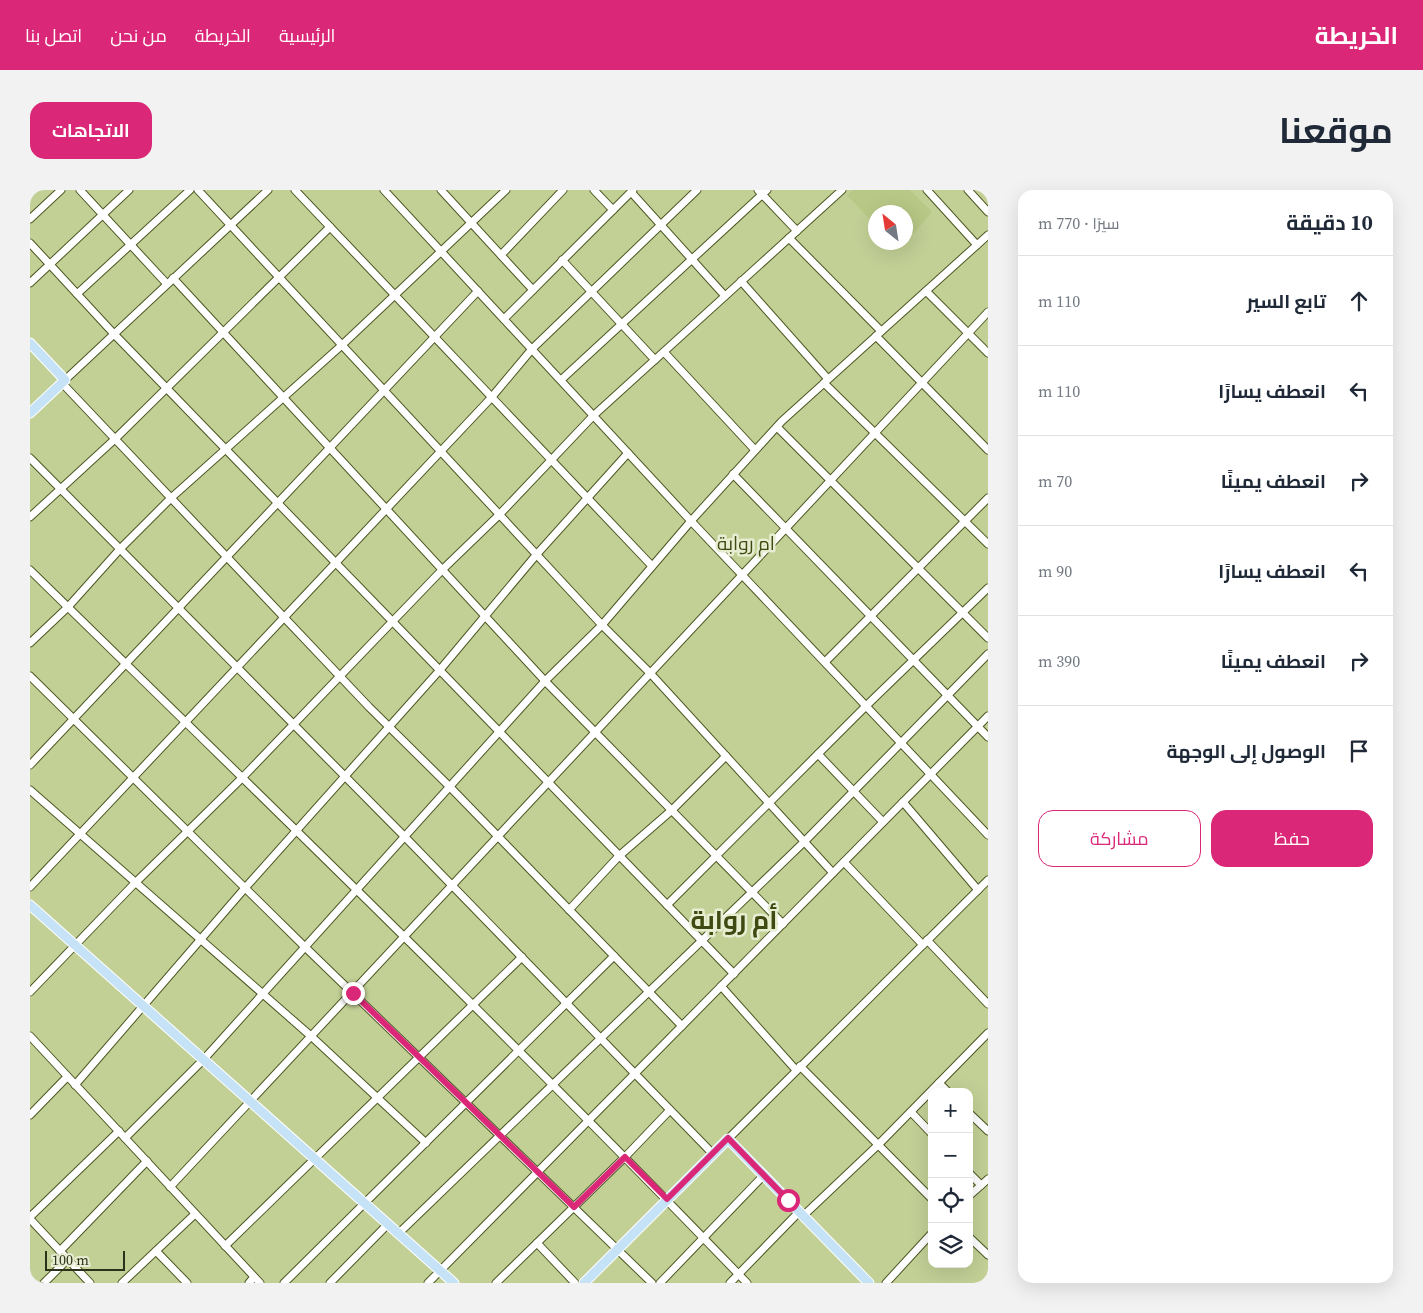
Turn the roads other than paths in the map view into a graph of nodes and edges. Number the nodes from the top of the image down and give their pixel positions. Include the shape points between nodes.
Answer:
1 (60, 190) edge
2 (80, 190) edge
3 (129, 190) edge
4 (190, 190) edge
5 (198, 190) edge
6 (268, 190) edge
7 (295, 190) edge
8 (384, 190) edge
9 (441, 190) edge
10 (506, 190) edge
11 (563, 190) edge
12 (594, 190) edge
13 (697, 190) edge
14 (842, 190) edge
15 (927, 190) edge
16 (968, 190) edge
17 (632, 191) edge
18 (762, 191) edge
19 (613, 210) junction
20 (988, 212) edge
21 (103, 214) junction
22 (30, 219) edge
23 (472, 223) junction
24 (230, 225) junction
25 (660, 225) junction
26 (330, 227) junction
27 (796, 231) junction
28 (988, 235) edge
29 (789, 238) junction
30 (30, 243) edge
31 (132, 245) junction
32 (977, 245) junction
33 (442, 252) junction
34 (501, 255) junction
35 (692, 259) junction
36 (562, 260) junction
37 (50, 264) junction
38 (278, 276) junction
39 (170, 281) junction
40 (741, 282) junction
41 (30, 283) edge
42 (533, 290) junction
43 (478, 291) junction
44 (592, 291) junction
45 (926, 291) junction
46 (77, 294) junction
47 (395, 296) junction
48 (725, 296) junction
49 (988, 312) edge
50 (504, 319) junction
51 (623, 325) junction
52 (224, 333) junction
53 (114, 334) junction
54 (878, 334) junction
55 (968, 334) junction
56 (434, 338) junction
57 (30, 343) edge
58 (342, 346) junction
59 (532, 349) junction
60 (664, 352) junction
61 (988, 353) edge
62 (655, 360) junction
63 (560, 380) junction
64 (826, 381) junction
65 (64, 382) junction
66 (922, 383) junction
67 (166, 389) junction
68 (384, 390) junction
69 (283, 398) junction
70 (491, 398) junction
71 (30, 414) edge
72 (594, 416) junction
73 (777, 427) junction
74 (875, 434) junction
75 (115, 439) junction
76 (330, 448) junction
77 (225, 449) junction
78 (755, 450) junction
79 (988, 450) edge
80 (441, 452) junction
81 (628, 453) junction
82 (30, 458) edge
83 (550, 461) junction
84 (733, 474) junction
85 (831, 481) junction
86 (61, 489) junction
87 (171, 498) junction
88 (586, 498) junction
89 (988, 498) edge
90 (277, 503) junction
91 (386, 509) junction
92 (500, 515) junction
93 (30, 517) edge
94 (691, 521) junction
95 (965, 521) junction
96 (786, 529) junction
97 (988, 544) edge
98 (120, 548) junction
99 (536, 554) junction
100 (227, 557) junction
101 (335, 563) junction
102 (652, 566) junction
103 (917, 567) junction
104 (30, 570) edge
105 (442, 570) junction
106 (743, 575) junction
107 (988, 588) edge
108 (68, 607) junction
109 (178, 608) junction
110 (962, 612) junction
111 (870, 615) junction
112 (485, 616) junction
113 (284, 617) junction
114 (393, 623) junction
115 (602, 625) junction
116 (988, 638) edge
117 (30, 643) edge
118 (988, 654) edge
119 (913, 660) junction
120 (825, 662) junction
121 (126, 664) junction
122 (237, 667) junction
123 (439, 671) junction
124 (651, 674) junction
125 (30, 676) edge
126 (340, 676) junction
127 (545, 681) junction
128 (947, 695) junction
129 (866, 706) junction
130 (988, 716) edge
131 (74, 719) junction
132 (187, 723) junction
133 (293, 723) junction
134 (978, 726) junction
135 (389, 727) junction
136 (498, 732) junction
137 (596, 733) junction
138 (988, 736) edge
139 (901, 743) junction
140 (818, 754) junction
141 (726, 756) junction
142 (30, 765) edge
143 (931, 774) junction
144 (344, 776) junction
145 (133, 777) junction
146 (242, 778) junction
147 (548, 783) junction
148 (449, 786) junction
149 (30, 790) edge
150 (853, 791) junction
151 (903, 802) junction
152 (770, 804) junction
153 (672, 810) junction
154 (883, 822) junction
155 (188, 831) junction
156 (297, 832) junction
157 (80, 834) junction
158 (988, 835) edge
159 (404, 836) junction
160 (499, 837) junction
161 (804, 842) junction
162 (619, 856) junction
163 (717, 856) junction
164 (844, 862) junction
165 (833, 873) junction
166 (988, 880) edge
167 (136, 883) junction
168 (453, 886) junction
169 (30, 887) edge
170 (245, 888) junction
171 (356, 889) junction
172 (978, 890) junction
173 (752, 892) junction
174 (30, 905) edge
175 (667, 905) junction
176 (569, 910) junction
177 (783, 924) junction
178 (404, 938) junction
179 (201, 940) junction
180 (702, 941) junction
181 (925, 942) junction
182 (75, 945) junction
183 (305, 946) junction
184 (614, 956) junction
185 (522, 957) junction
186 (734, 974) junction
187 (721, 986) junction
188 (648, 991) junction
189 (30, 992) edge
190 (353, 993) junction
191 (262, 994) junction
192 (567, 1004) junction
193 (988, 1004) edge
194 (472, 1005) junction
195 (143, 1006) junction
196 (682, 1026) junction
197 (988, 1033) edge
198 (30, 1036) edge
199 (312, 1037) junction
200 (600, 1038) junction
201 (518, 1051) junction
202 (419, 1057) junction
203 (204, 1059) junction
204 (798, 1068) junction
205 (635, 1074) junction
206 (68, 1077) junction
207 (939, 1083) junction
208 (74, 1085) junction
209 (552, 1085) junction
210 (944, 1088) edge
211 (376, 1098) junction
212 (252, 1101) junction
213 (466, 1102) junction
214 (670, 1110) junction
215 (911, 1112) junction
216 (30, 1115) edge
217 (973, 1116) edge
218 (588, 1121) junction
219 (119, 1131) junction
220 (988, 1131) edge
221 (931, 1133) edge
222 (500, 1135) junction
223 (125, 1138) junction
224 (728, 1138) junction
225 (426, 1142) junction
226 (878, 1145) junction
227 (712, 1153) junction
228 (625, 1157) junction
229 (314, 1158) junction
230 (146, 1161) junction
231 (538, 1172) junction
232 (764, 1175) junction
233 (973, 1177) edge
234 (988, 1179) edge
235 (981, 1185) junction
236 (170, 1187) junction
237 (973, 1192) edge
238 (928, 1195) edge
239 (667, 1199) junction
240 (366, 1204) junction
241 (574, 1207) junction
242 (195, 1214) junction
243 (801, 1214) junction
244 (30, 1218) edge
245 (388, 1224) junction
246 (399, 1233) junction
247 (928, 1237) edge
248 (704, 1238) junction
249 (973, 1240) edge
250 (537, 1243) junction
251 (225, 1246) junction
252 (618, 1249) junction
253 (156, 1250) junction
254 (60, 1251) junction
255 (988, 1255) edge
256 (68, 1260) junction
257 (441, 1271) junction
258 (739, 1274) junction
259 (254, 1281) edge
260 (44, 1283) edge
261 (90, 1283) edge
262 (122, 1283) edge
263 (187, 1283) edge
264 (284, 1283) edge
265 (330, 1283) edge
266 (428, 1283) edge
267 (454, 1283) edge
268 (496, 1283) edge
269 (575, 1283) edge
270 (584, 1283) edge
271 (652, 1283) edge
272 (660, 1283) edge
273 (730, 1283) edge
274 (747, 1283) edge
275 (869, 1283) edge
276 (886, 1283) edge

1 - 22 street
2 - 21 street
3 - 21 street
4 - 31 street
5 - 24 street
6 - 24 street
7 - 26 street
8 - 33 street
9 - 23 street
10 - 23 street
11 - 34 street
12 - 19 street
13 - 25 street
14 - 27 street
15 - 32 street
16 - 20 street
17 - 19 street
17 - 25 street
18 - 27 street
18 - 35 street
19 - 36 street
21 - 31 street
21 - 37 street
23 - 33 street
23 - 34 street
24 - 38 street
24 - 39 street
25 - 35 street
25 - 44 street
26 - 38 street
26 - 47 street
27 - 29 street
28 - 32 street
29 - 40 street
29 - 54 street
30 - 37 street
31 - 39 street
31 - 46 street
32 - 45 street
33 - 43 street
33 - 47 street
34 - 42 street
35 - 48 street
35 - 51 street
36 - 42 street
36 - 44 street
37 - 41 street
37 - 46 street
38 - 52 street
38 - 58 street
39 - 52 street
39 - 53 street
40 - 48 street
40 - 64 street
42 - 50 street
43 - 50 street
43 - 56 street
44 - 51 street
44 - 59 street
45 - 54 street
45 - 55 street
46 - 53 street
47 - 56 street
47 - 58 street
48 - 60 street
49 - 55 street
50 - 59 street
51 - 62 street
51 - 63 street
52 - 67 street
52 - 69 street
53 - 65 street
53 - 67 street
54 - 64 street
54 - 66 street
55 - 61 street
55 - 66 street
56 - 68 street
56 - 70 street
57 - 65 main road
58 - 68 street
58 - 69 street
59 - 63 street
59 - 70 street
60 - 62 street
60 - 78 street
62 - 72 street
63 - 72 street
64 - 73 street
64 - 74 street
65 - 71 main road
65 - 75 street
66 - 74 street
66 - 79 street
67 - 75 street
67 - 77 street
68 - 76 street
68 - 80 street
69 - 76 street
69 - 77 street
70 - 80 street
70 - 83 street
72 - 81 street
72 - 83 street
73 - 78 street
73 - 85 street
74 - 85 street
74 - 95 street
75 - 86 street
75 - 87 street
76 - 90 street
76 - 91 street
77 - 87 street
77 - 90 street
78 - 84 street
80 - 91 street
80 - 92 street
81 - 88 street
81 - 94 street
82 - 86 street
83 - 88 street
83 - 92 street
84 - 94 street
84 - 96 street
85 - 96 street
85 - 103 street
86 - 93 street
86 - 98 street
87 - 98 street
87 - 100 street
88 - 99 street
88 - 102 street
89 - 95 street
90 - 100 street
90 - 101 street
91 - 101 street
91 - 105 street
92 - 99 street
92 - 105 street
94 - 102 street
94 - 106 street
95 - 97 street
95 - 103 street
96 - 106 street
96 - 111 street
98 - 108 street
98 - 109 street
99 - 112 street
99 - 115 street
100 - 109 street
100 - 113 street
101 - 113 street
101 - 114 street
102 - 115 street
103 - 110 street
103 - 111 street
104 - 108 street
105 - 112 street
105 - 114 street
106 - 120 street
106 - 124 street
107 - 110 street
108 - 117 street
108 - 121 street
109 - 121 street
109 - 122 street
110 - 116 street
110 - 119 street
111 - 119 street
111 - 120 street
112 - 123 street
112 - 127 street
113 - 122 street
113 - 126 street
114 - 123 street
114 - 126 street
115 - 124 street
115 - 127 street
118 - 128 street
119 - 128 street
119 - 129 street
120 - 129 street
121 - 131 street
121 - 132 street
122 - 132 street
122 - 133 street
123 - 135 street
123 - 136 street
124 - 137 street
124 - 141 street
125 - 131 street
126 - 133 street
126 - 135 street
127 - 136 street
127 - 137 street
128 - 134 street
128 - 139 street
129 - 139 street
129 - 140 street
130 - 134 street
131 - 142 street
131 - 145 street
132 - 145 street
132 - 146 street
133 - 144 street
133 - 146 street
134 - 138 street
134 - 143 street
135 - 144 street
135 - 148 street
136 - 147 street
136 - 148 street
137 - 147 street
137 - 153 street
139 - 143 street
139 - 150 street
140 - 150 street
140 - 152 street
141 - 152 street
141 - 153 street
143 - 151 street
143 - 158 street
144 - 156 street
144 - 159 street
145 - 155 street
145 - 157 street
146 - 155 street
146 - 156 street
147 - 160 street
147 - 162 street
148 - 159 street
148 - 160 street
149 - 157 street
150 - 154 street
150 - 161 street
151 - 154 street
151 - 172 street
152 - 161 street
152 - 163 street
153 - 162 street
153 - 163 street
154 - 164 street
155 - 167 street
155 - 170 street
156 - 170 street
156 - 171 street
157 - 167 street
157 - 169 street
159 - 168 street
159 - 171 street
160 - 168 street
160 - 176 street
161 - 165 street
161 - 173 street
162 - 175 street
162 - 176 street
163 - 173 street
163 - 175 street
164 - 165 street
164 - 181 street
165 - 177 street
166 - 172 street
167 - 179 street
167 - 182 street
168 - 178 street
168 - 185 street
170 - 179 street
170 - 183 street
171 - 178 street
171 - 183 street
172 - 181 street
173 - 177 street
173 - 180 street
174 - 182 main road
175 - 180 street
176 - 184 street
177 - 186 street
178 - 190 street
178 - 194 street
179 - 191 street
179 - 195 street
180 - 186 street
180 - 188 street
181 - 193 street
181 - 204 street
182 - 189 street
182 - 195 main road
183 - 190 street
183 - 191 street
184 - 188 street
184 - 192 street
185 - 192 street
185 - 194 street
186 - 187 street
187 - 196 street
187 - 204 street
188 - 196 street
188 - 200 street
190 - 199 street
190 - 202 street
191 - 199 street
191 - 203 street
192 - 200 street
192 - 201 street
194 - 201 street
194 - 202 street
195 - 203 main road
195 - 208 street
196 - 205 street
197 - 207 street
198 - 206 street
199 - 211 street
199 - 212 street
200 - 205 street
200 - 209 street
201 - 209 street
201 - 213 street
202 - 211 street
202 - 213 street
203 - 212 main road
203 - 223 street
204 - 224 street
204 - 226 street
205 - 214 street
205 - 218 street
206 - 208 street
206 - 216 street
207 - 210 street
207 - 215 street
208 - 219 street
209 - 218 street
209 - 222 street
211 - 225 street
211 - 229 street
212 - 229 main road
212 - 236 street
213 - 222 street
213 - 225 street
214 - 227 street
214 - 228 street
215 - 221 street
215 - 226 street
217 - 220 street
218 - 228 street
218 - 231 street
219 - 223 street
219 - 244 street
222 - 231 street
222 - 246 street
223 - 230 street
224 - 227 main road
224 - 232 main road
225 - 240 street
226 - 238 street
226 - 243 street
227 - 239 main road
228 - 239 street
228 - 241 street
229 - 240 main road
229 - 251 street
230 - 236 street
230 - 254 street
231 - 241 street
231 - 257 street
232 - 243 main road
232 - 248 street
233 - 235 street
234 - 235 street
235 - 237 street
236 - 242 street
239 - 248 street
239 - 252 main road
240 - 245 main road
240 - 264 street
241 - 250 street
241 - 252 street
242 - 251 street
242 - 253 street
243 - 258 street
243 - 275 main road
244 - 254 street
245 - 246 main road
245 - 265 street
246 - 257 main road
247 - 276 street
248 - 258 street
248 - 272 street
249 - 255 street
250 - 268 street
250 - 269 street
251 - 259 street
252 - 270 main road
252 - 271 street
253 - 262 street
253 - 263 street
254 - 256 street
256 - 260 street
256 - 261 street
257 - 266 street
257 - 267 main road
258 - 273 street
258 - 274 street

